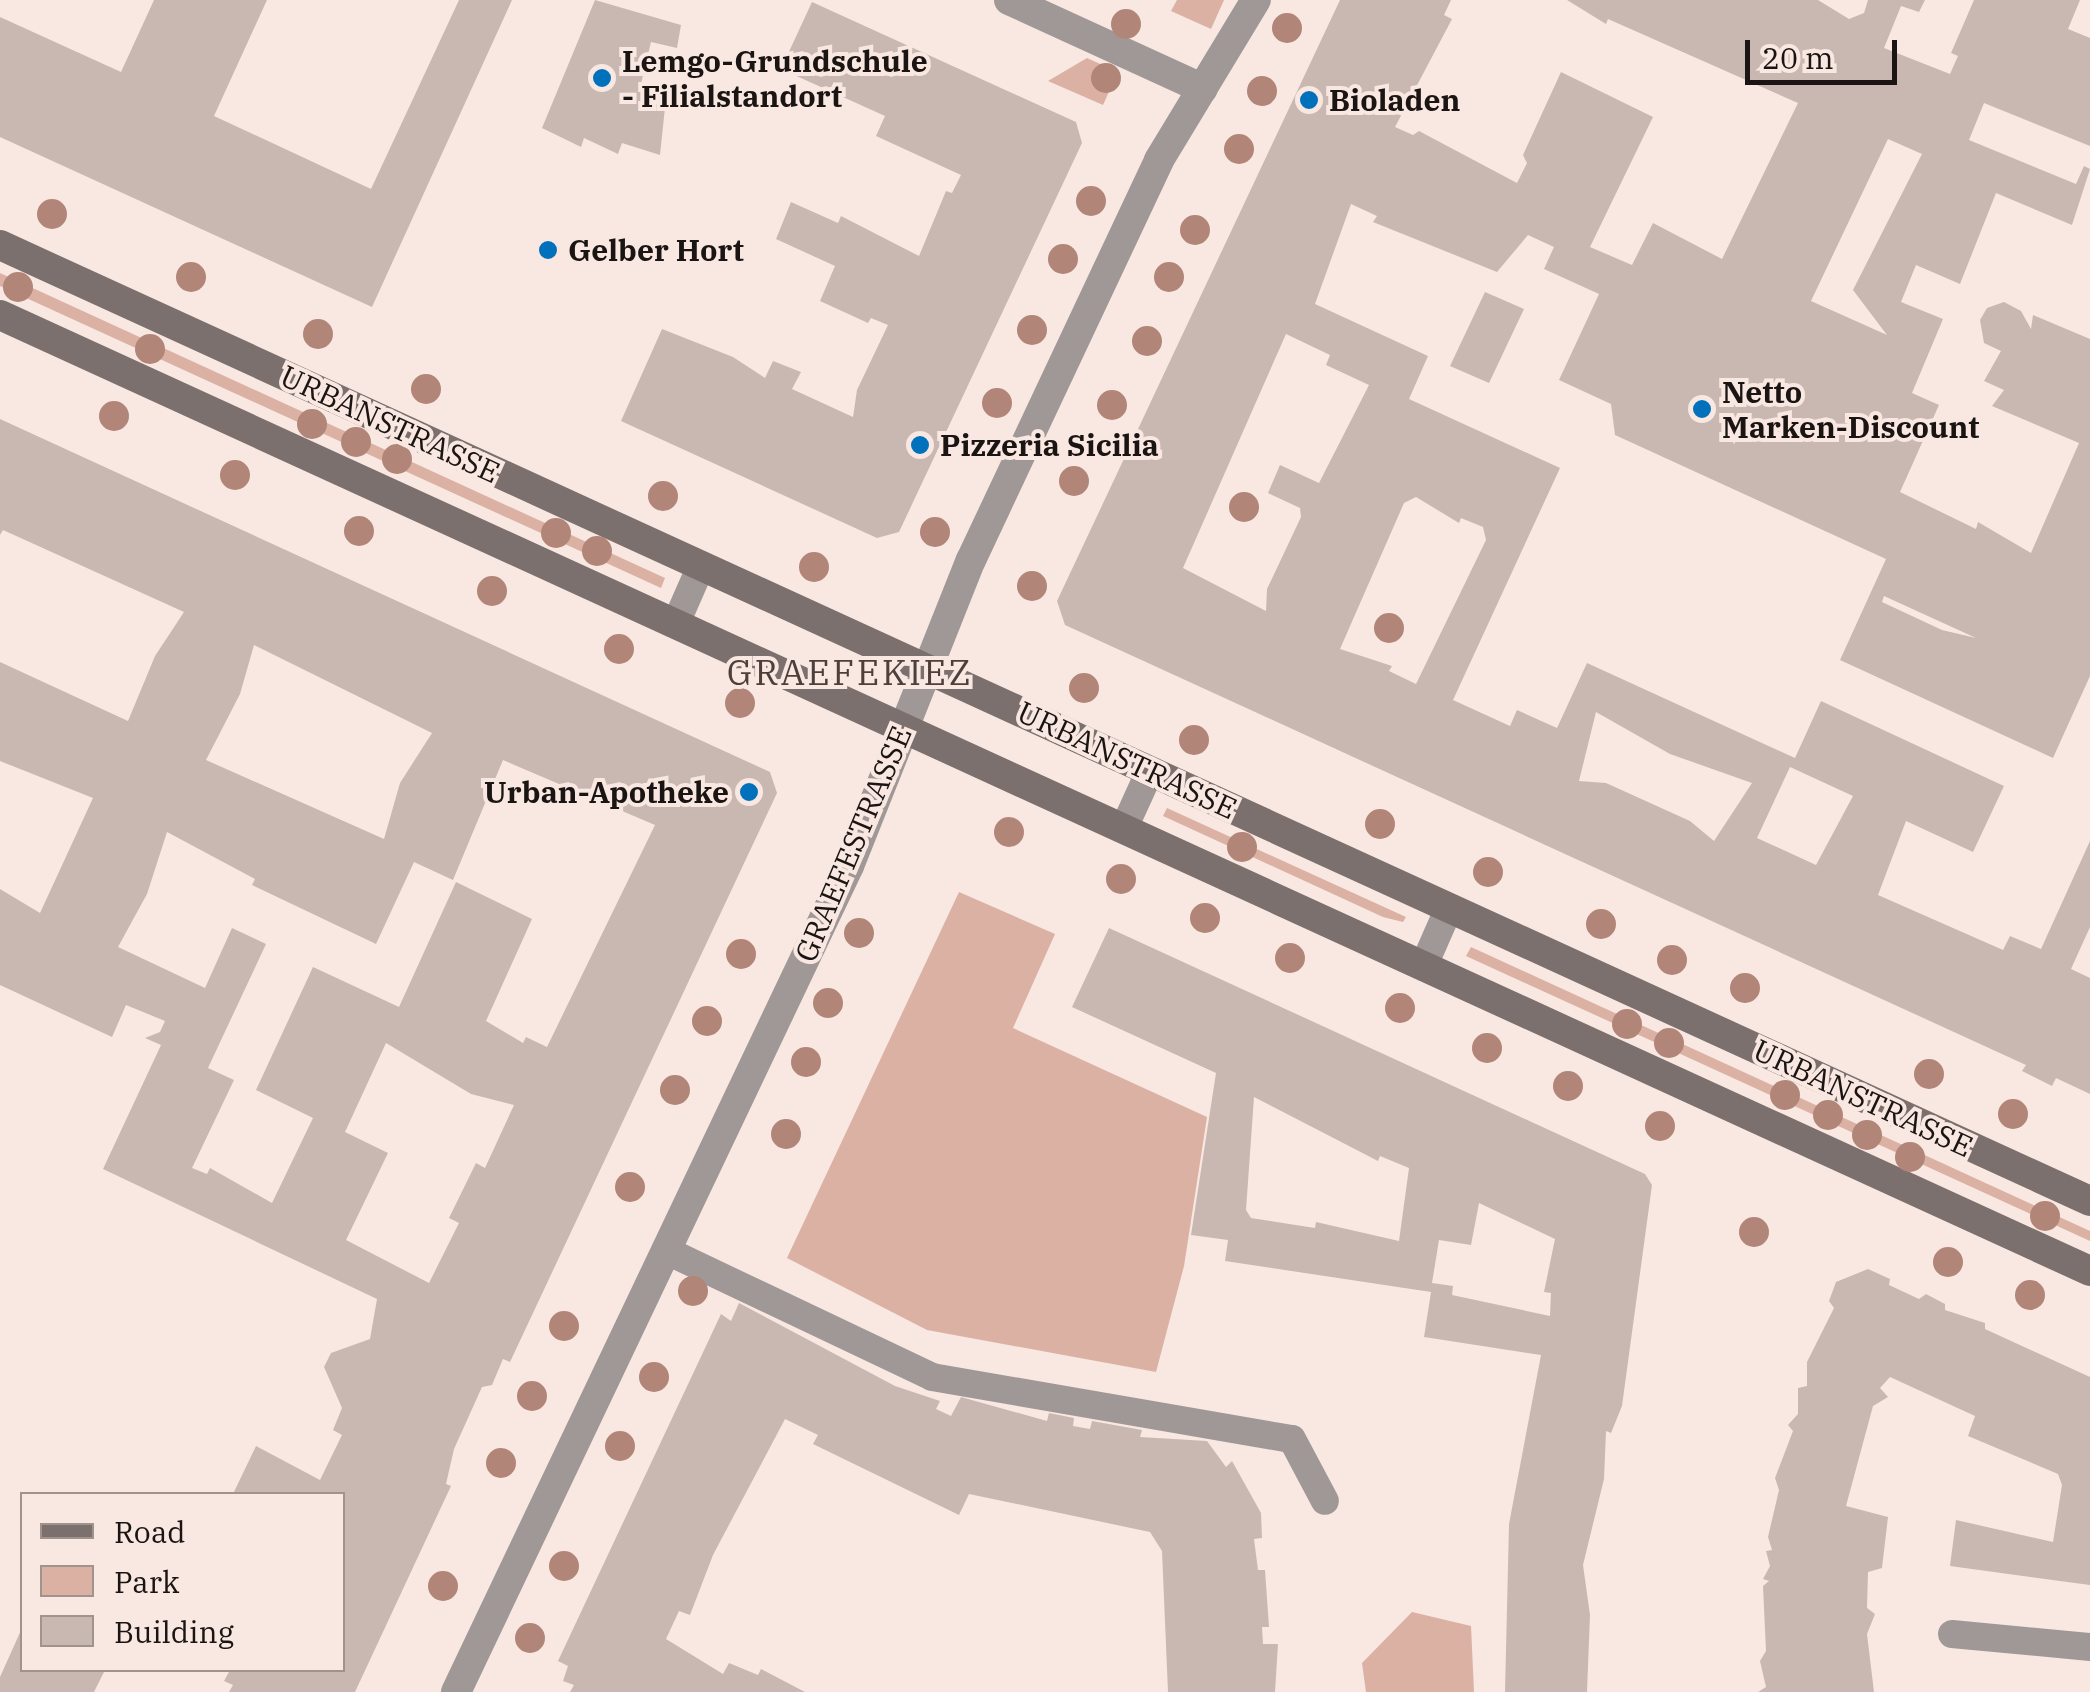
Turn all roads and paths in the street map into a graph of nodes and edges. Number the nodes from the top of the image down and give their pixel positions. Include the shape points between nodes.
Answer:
1 (1009, 0) edge
2 (1256, 0) edge
3 (1203, 88) junction
4 (0, 246) edge
5 (0, 315) edge
6 (701, 566) junction
7 (676, 624) junction
8 (928, 669) junction
9 (904, 727) junction
10 (1150, 771) junction
11 (1124, 828) junction
12 (1450, 908) junction
13 (1424, 965) junction
14 (2090, 1201) edge
15 (667, 1251) junction
16 (2090, 1271) edge
17 (1324, 1502) dead end
18 (1952, 1634) dead end
19 (2090, 1647) edge
20 (456, 1692) edge

1 - 3 street
2 - 3 street, GRAEFESTRASSE
3 - 8 street, GRAEFESTRASSE via 1159,160 971,560
4 - 6 main road, URBANSTRASSE
5 - 7 main road, URBANSTRASSE
6 - 7 lane
6 - 8 main road, URBANSTRASSE
7 - 9 main road, URBANSTRASSE
8 - 9 street, GRAEFESTRASSE
8 - 10 main road, URBANSTRASSE
9 - 11 main road, URBANSTRASSE
9 - 15 street, GRAEFESTRASSE via 848,866
10 - 11 lane
10 - 12 main road, URBANSTRASSE
11 - 13 main road, URBANSTRASSE
12 - 13 lane
12 - 14 main road, URBANSTRASSE
13 - 16 main road, URBANSTRASSE
15 - 17 lane via 932,1377 1292,1439
15 - 20 street, GRAEFESTRASSE
18 - 19 lane

